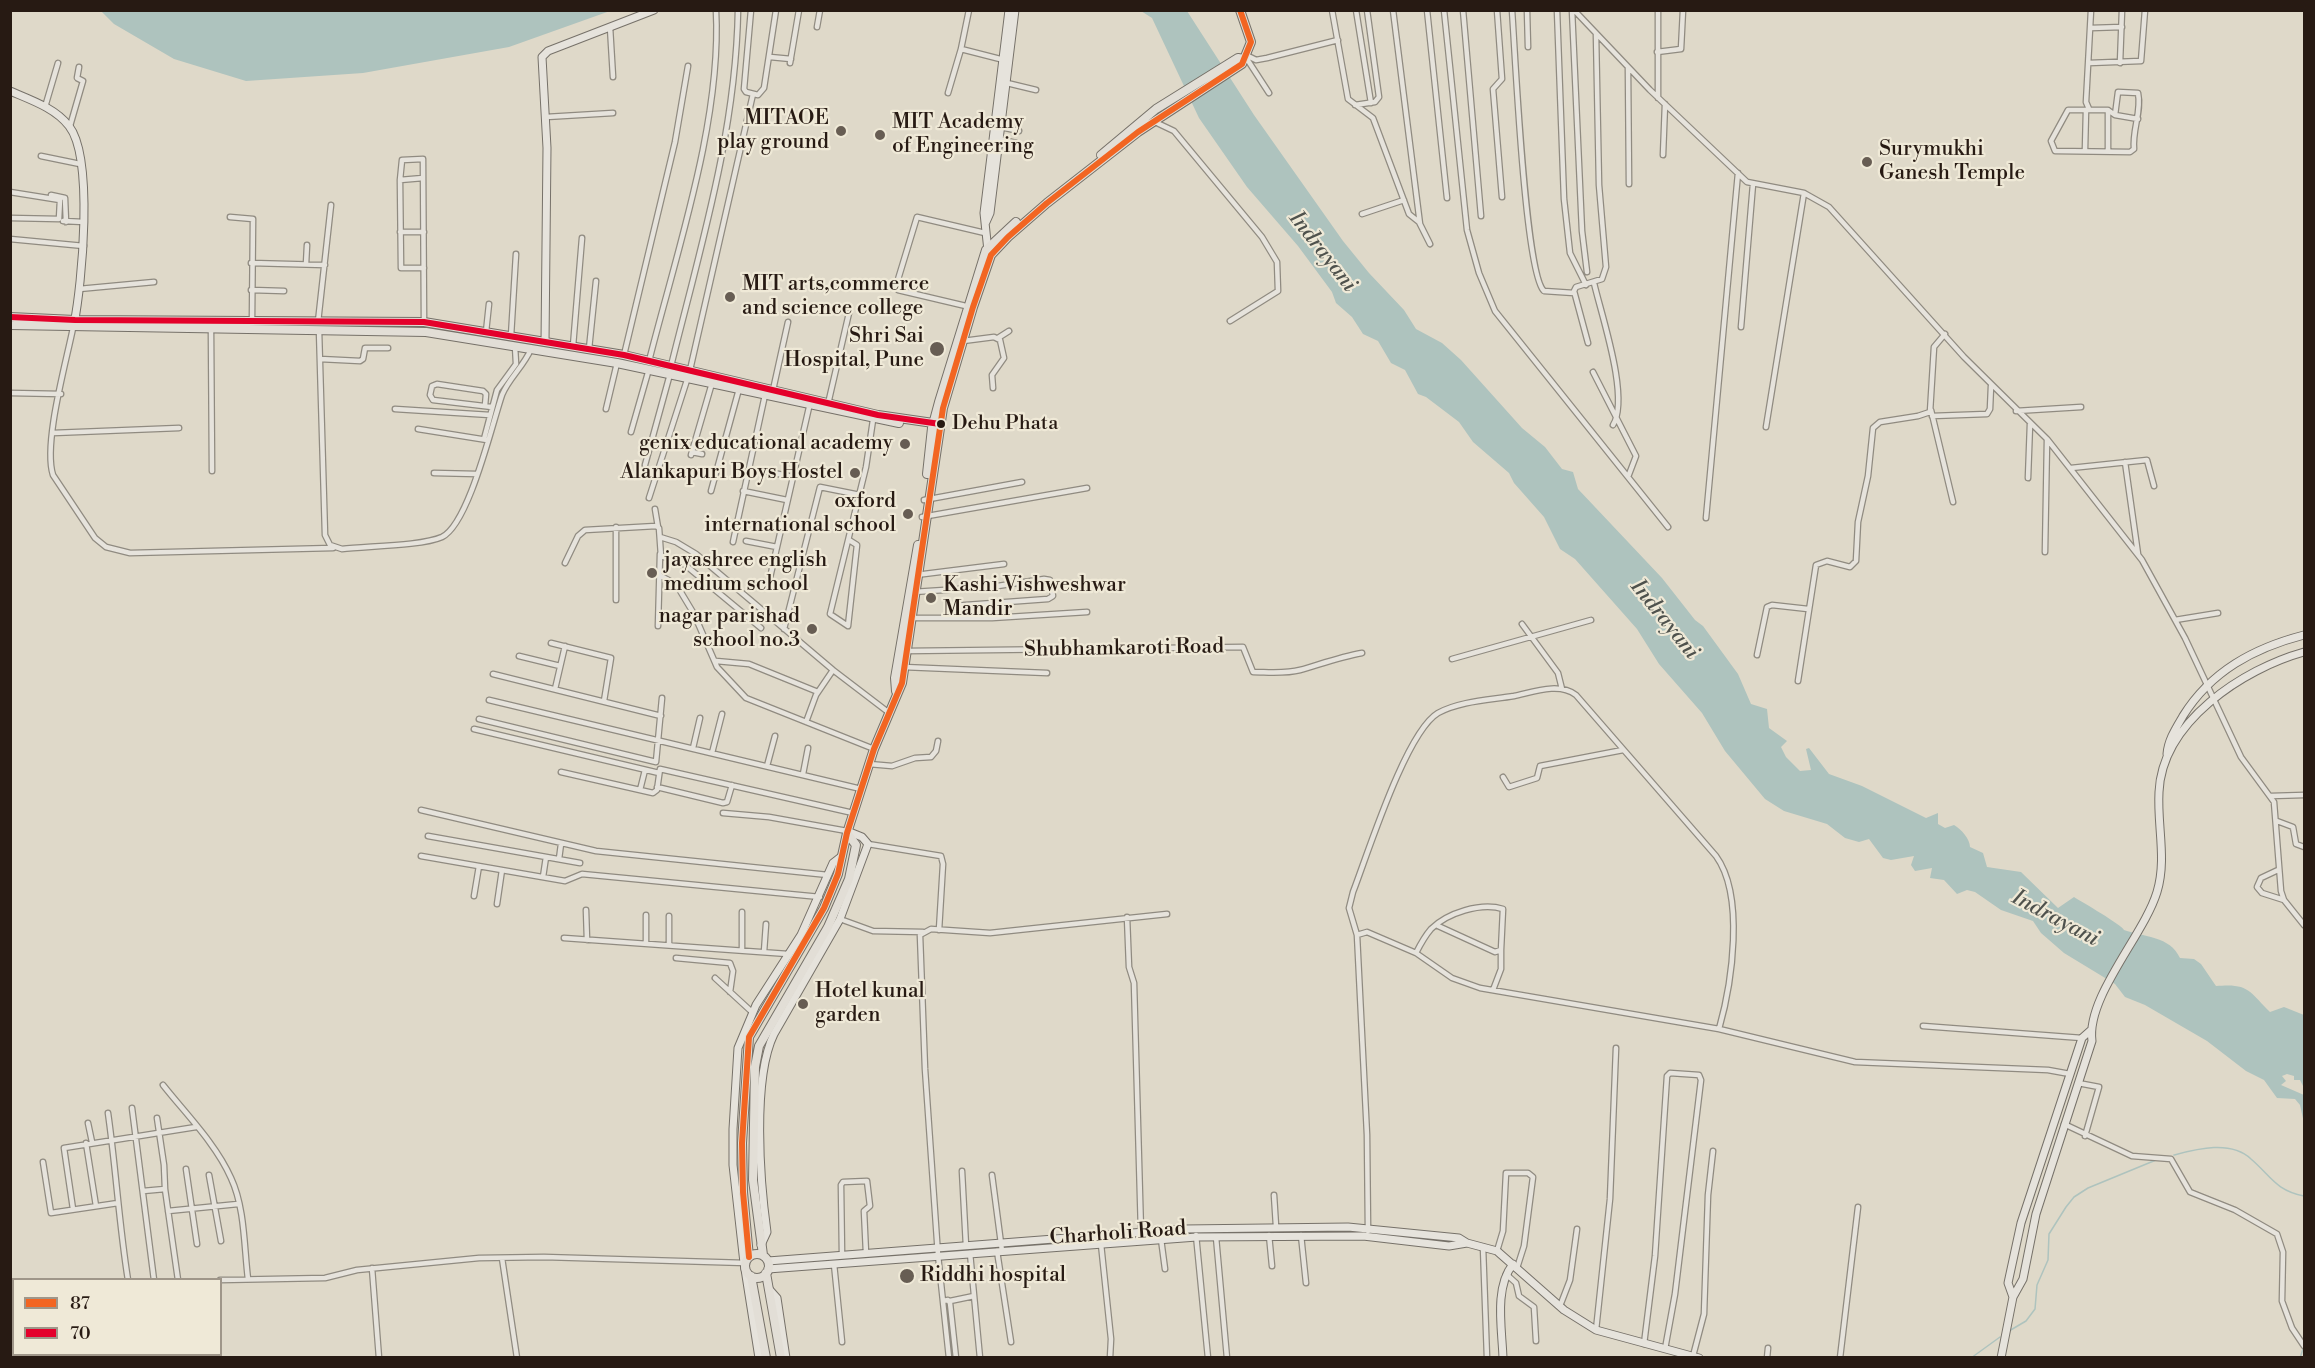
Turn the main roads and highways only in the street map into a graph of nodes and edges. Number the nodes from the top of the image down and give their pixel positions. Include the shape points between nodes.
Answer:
1 (1240, 10) edge
2 (1241, 60) junction
3 (1133, 132) junction
4 (989, 253) junction
5 (970, 307) junction
6 (10, 317) edge
7 (74, 324) junction
8 (10, 325) edge
9 (318, 326) junction
10 (532, 345) junction
11 (649, 365) junction
12 (689, 374) junction
13 (741, 385) junction
14 (810, 402) junction
15 (827, 406) junction
16 (936, 426) junction
17 (847, 832) junction
18 (746, 1261) junction
19 (766, 1265) junction
20 (751, 1276) junction
21 (766, 1358) edge
22 (781, 1358) edge

1 - 2 main road via 1251,42
2 - 3 main road
2 - 3 main road via 1156,109
3 - 4 main road via 1049,198
4 - 5 main road
4 - 5 main road via 986,272
5 - 16 main road
5 - 16 main road
6 - 7 main road
7 - 8 main road
7 - 9 main road via 211,329
7 - 9 main road via 252,321
9 - 10 main road via 426,332 515,346
9 - 10 main road via 424,322 511,336
10 - 11 main road via 616,363
10 - 11 main road via 545,342 573,346 624,355
11 - 12 main road
12 - 13 main road
12 - 13 main road via 712,382
13 - 14 main road
13 - 14 main road
14 - 15 main road
15 - 16 main road
15 - 16 main road via 873,420
16 - 17 main road via 901,667 902,683 874,749
17 - 18 main road via 824,908 749,1037 742,1143
17 - 19 main road via 856,845 849,879 813,961 759,1046 755,1067 753,1180
18 - 19 main road via 756,1254
18 - 20 main road
19 - 20 main road via 760,1277
19 - 22 main road
20 - 21 main road

